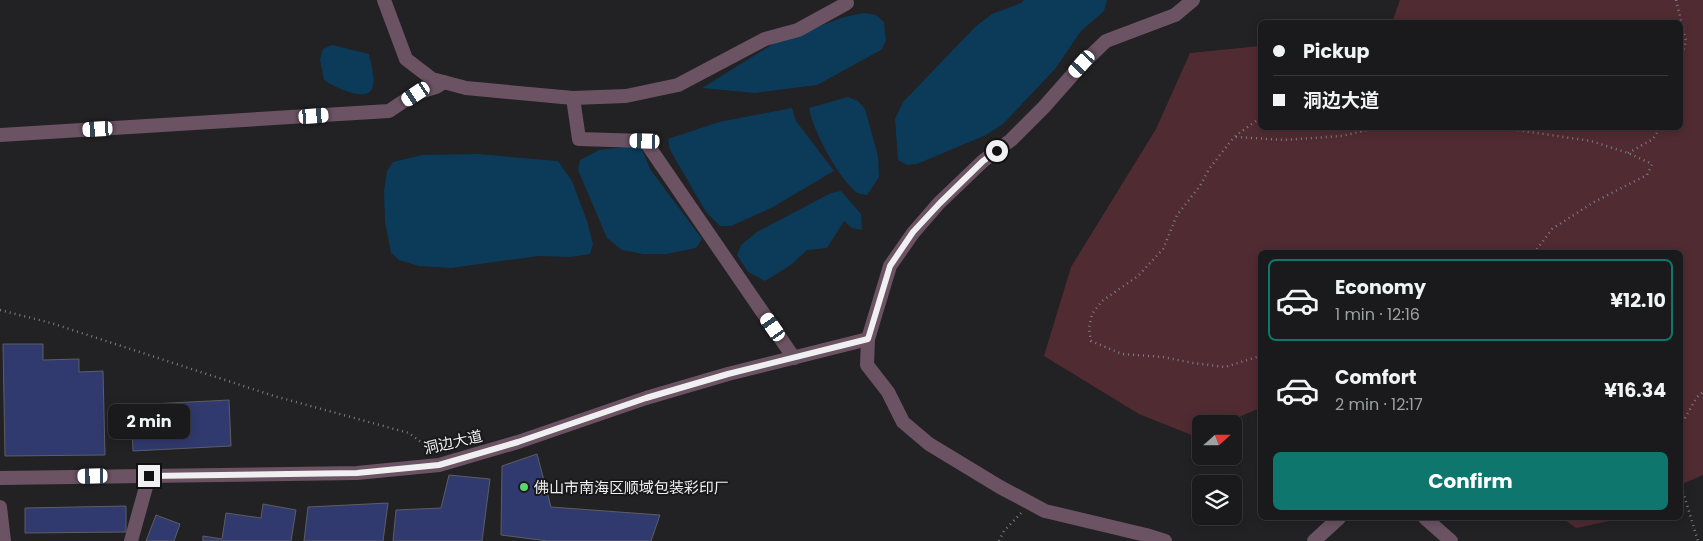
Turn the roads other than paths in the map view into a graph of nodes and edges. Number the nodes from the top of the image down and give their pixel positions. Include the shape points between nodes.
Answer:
1 (384, 0) edge
2 (1193, 0) edge
3 (847, 3) dead end
4 (444, 82) junction
5 (573, 98) junction
6 (0, 134) edge
7 (868, 339) junction
8 (794, 358) junction
9 (149, 476) junction
10 (0, 478) edge
11 (0, 508) edge
12 (1337, 520) edge
13 (1427, 520) edge
14 (4, 541) edge
15 (131, 541) edge
16 (1165, 541) edge
17 (1314, 541) edge
18 (1451, 541) edge

1 - 4 street via 406,59 432,79
2 - 7 street via 1175,15 1106,41 1011,140 983,161 940,203 913,232 890,266
3 - 5 street via 798,30 765,38 678,85 626,96
4 - 5 street via 466,88
4 - 6 street via 389,111
5 - 8 street via 579,139 645,141
7 - 8 street, 洞边大道
7 - 16 street via 867,365 888,392 903,422 929,444 1045,511
8 - 9 street, 洞边大道 via 646,398 439,465 357,473
9 - 10 street, 洞边大道
9 - 15 street
11 - 14 street
12 - 17 street
13 - 18 street

